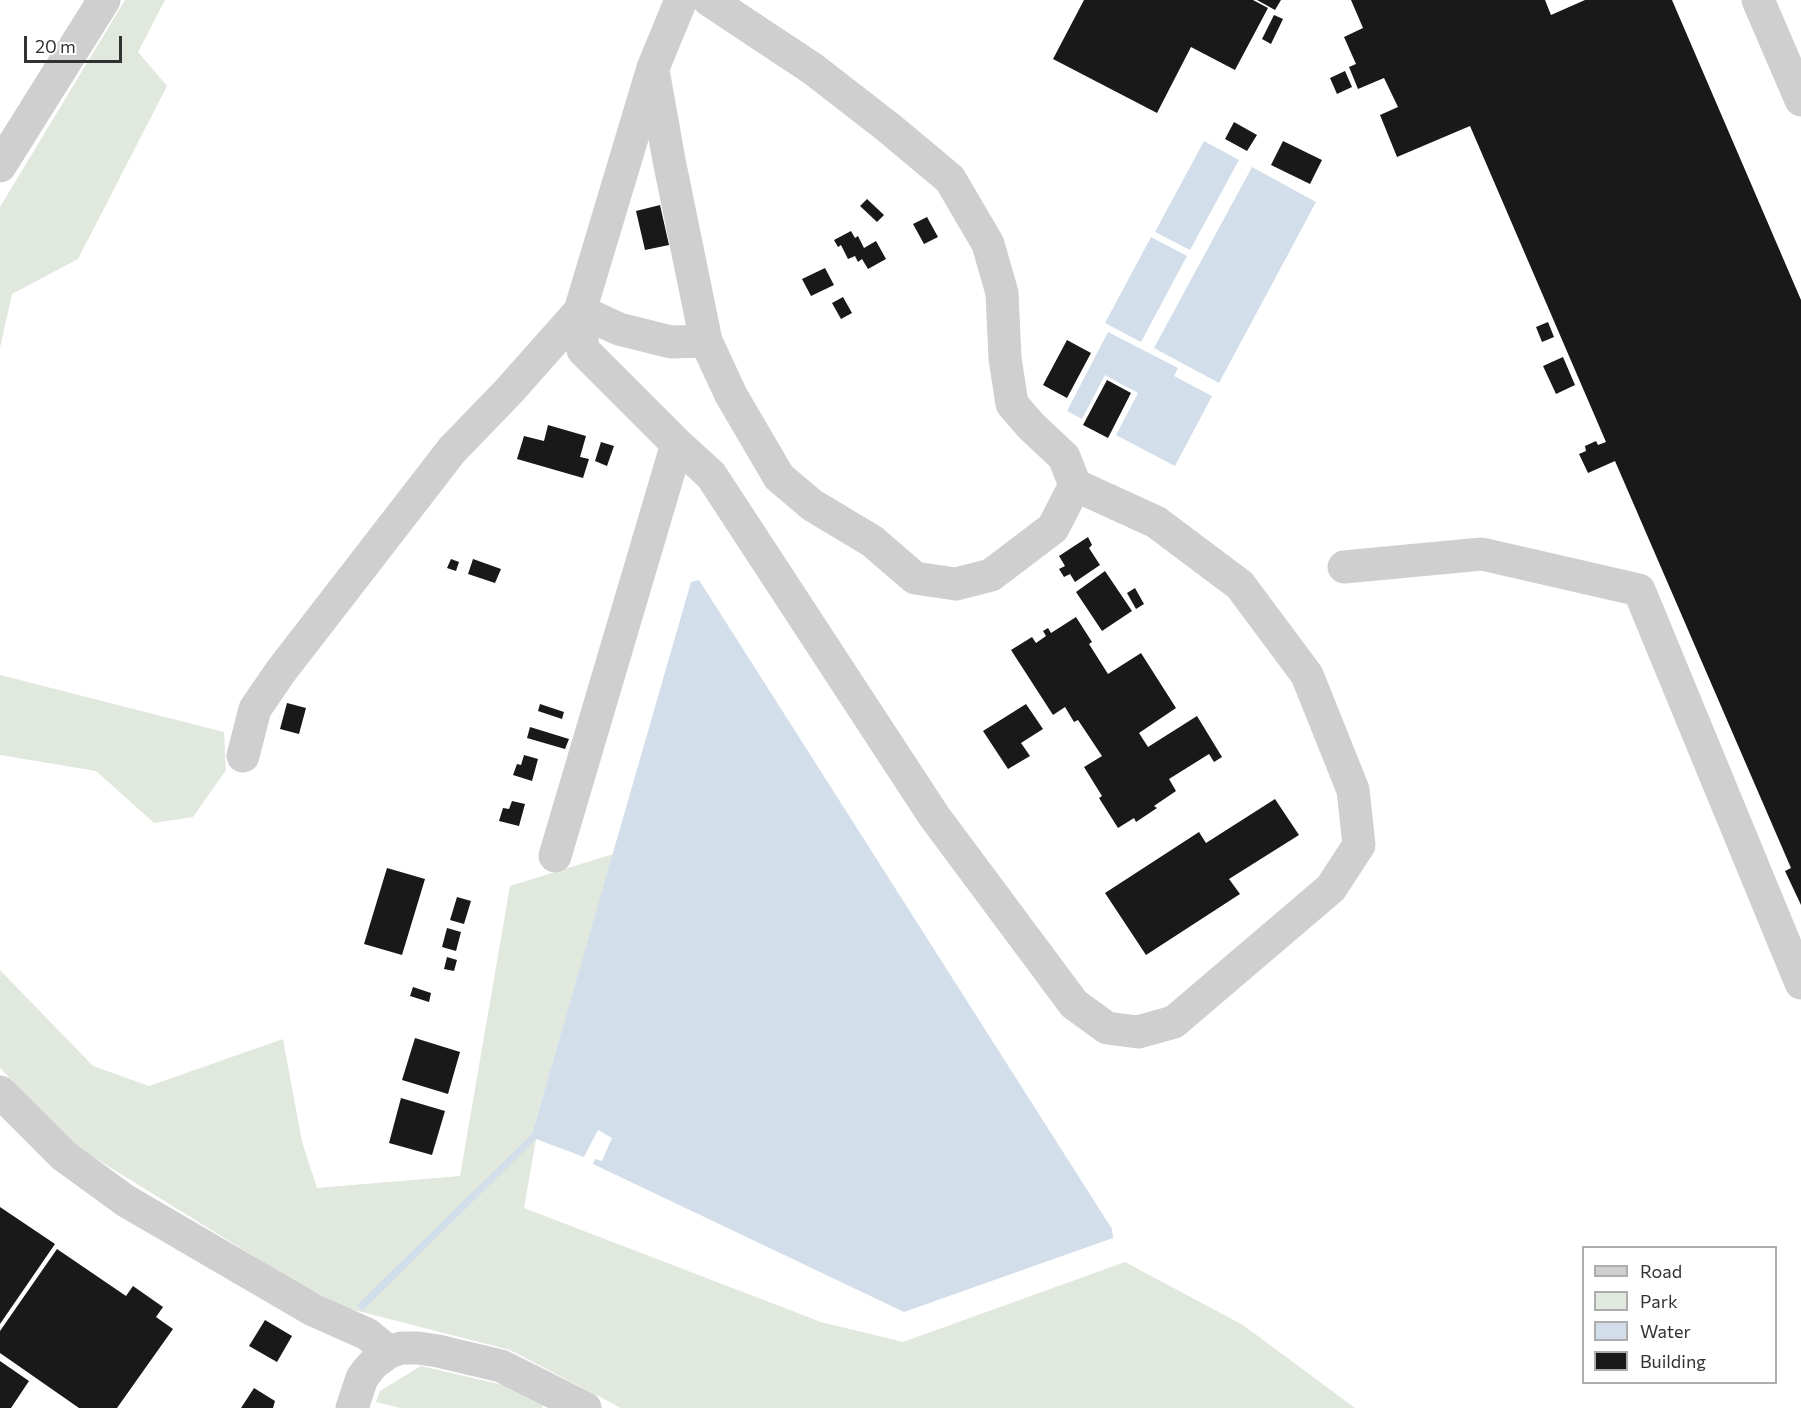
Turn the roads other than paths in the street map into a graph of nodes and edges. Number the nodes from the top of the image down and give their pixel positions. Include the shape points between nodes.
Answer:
1 (104, 0) edge
2 (681, 0) edge
3 (709, 0) edge
4 (1758, 0) edge
5 (653, 68) junction
6 (1801, 100) edge
7 (0, 166) edge
8 (580, 310) junction
9 (706, 341) junction
10 (677, 444) junction
11 (1075, 485) junction
12 (1344, 567) dead end
13 (243, 756) dead end
14 (555, 856) dead end
15 (1801, 983) edge
16 (0, 1092) edge
17 (389, 1352) junction
18 (352, 1408) edge
19 (585, 1408) edge

1 - 7 street
2 - 5 street
3 - 11 street via 813,69 950,179 988,244 1002,293 1012,404 1064,457
4 - 6 street
5 - 8 street
5 - 9 street
8 - 9 street via 619,329 671,342
8 - 10 street via 583,350
8 - 13 street via 452,450 281,671 255,709
9 - 11 street via 731,395 779,477 812,505 872,541 915,578 956,584 991,575 1053,528
10 - 11 street via 711,475 934,816 1074,1004 1107,1028 1138,1032 1174,1022 1331,888 1359,845 1353,790 1307,675 1240,585 1156,522
10 - 14 street
12 - 15 street via 1482,554 1639,590
16 - 17 street via 64,1156 126,1201 313,1310 367,1334
17 - 18 street via 362,1378
17 - 19 street via 418,1348 501,1366

